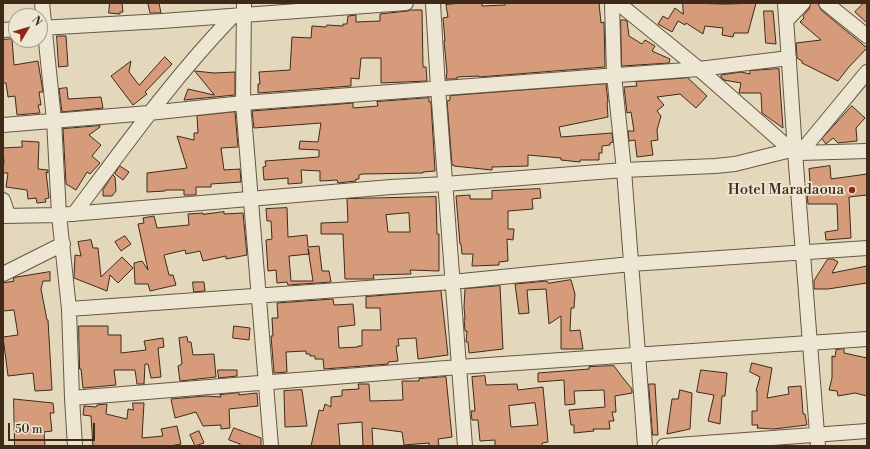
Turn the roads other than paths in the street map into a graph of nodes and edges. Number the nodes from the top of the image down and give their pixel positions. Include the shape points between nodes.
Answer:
1 (406, 3) edge
2 (433, 3) edge
3 (612, 3) edge
4 (618, 3) edge
5 (785, 3) edge
6 (803, 3) edge
7 (826, 3) edge
8 (241, 8) edge
9 (786, 20) junction
10 (48, 27) edge
11 (867, 36) edge
12 (45, 48) edge
13 (789, 58) junction
14 (699, 69) junction
15 (867, 72) edge
16 (614, 75) junction
17 (438, 88) junction
18 (243, 104) junction
19 (149, 113) junction
20 (54, 120) junction
21 (3, 125) edge
22 (867, 151) edge
23 (795, 152) junction
24 (624, 170) junction
25 (445, 184) junction
26 (251, 198) junction
27 (3, 200) edge
28 (74, 214) junction
29 (59, 215) junction
30 (5, 216) edge
31 (63, 244) junction
32 (867, 248) edge
33 (804, 253) junction
34 (632, 264) junction
35 (3, 274) edge
36 (452, 282) junction
37 (259, 295) junction
38 (69, 309) junction
39 (867, 340) edge
40 (810, 344) junction
41 (638, 355) junction
42 (459, 367) junction
43 (266, 382) junction
44 (72, 398) junction
45 (867, 431) edge
46 (818, 440) edge
47 (75, 446) edge
48 (271, 446) edge
49 (465, 446) edge
50 (645, 446) edge
51 (664, 446) edge

1 - 8 street
2 - 17 street
3 - 16 street
4 - 14 street
5 - 9 street
6 - 9 street
7 - 11 street
8 - 10 street
8 - 18 street
8 - 19 street via 214,35
9 - 13 street
12 - 20 street
13 - 14 street
13 - 23 street
14 - 16 street
14 - 23 street
15 - 23 street
16 - 17 street
16 - 24 street
17 - 18 street
17 - 25 street
18 - 19 street
18 - 26 street
19 - 20 street
19 - 28 street
20 - 21 street
20 - 29 street
22 - 23 street
23 - 24 street via 734,164
23 - 33 street
24 - 25 street
24 - 34 street
25 - 26 street
25 - 36 street
26 - 28 street
26 - 37 street
27 - 30 street
28 - 29 street
29 - 30 street
29 - 31 street
31 - 35 street
31 - 38 street
32 - 33 street
33 - 34 street
33 - 40 street
34 - 36 street
34 - 41 street
36 - 37 street
36 - 42 street
37 - 38 street
37 - 43 street
38 - 44 street
39 - 40 street
40 - 41 street
40 - 46 street
41 - 42 street
41 - 50 street
42 - 43 street
42 - 49 street
43 - 44 street
43 - 48 street
44 - 47 street
45 - 46 street
46 - 51 street

